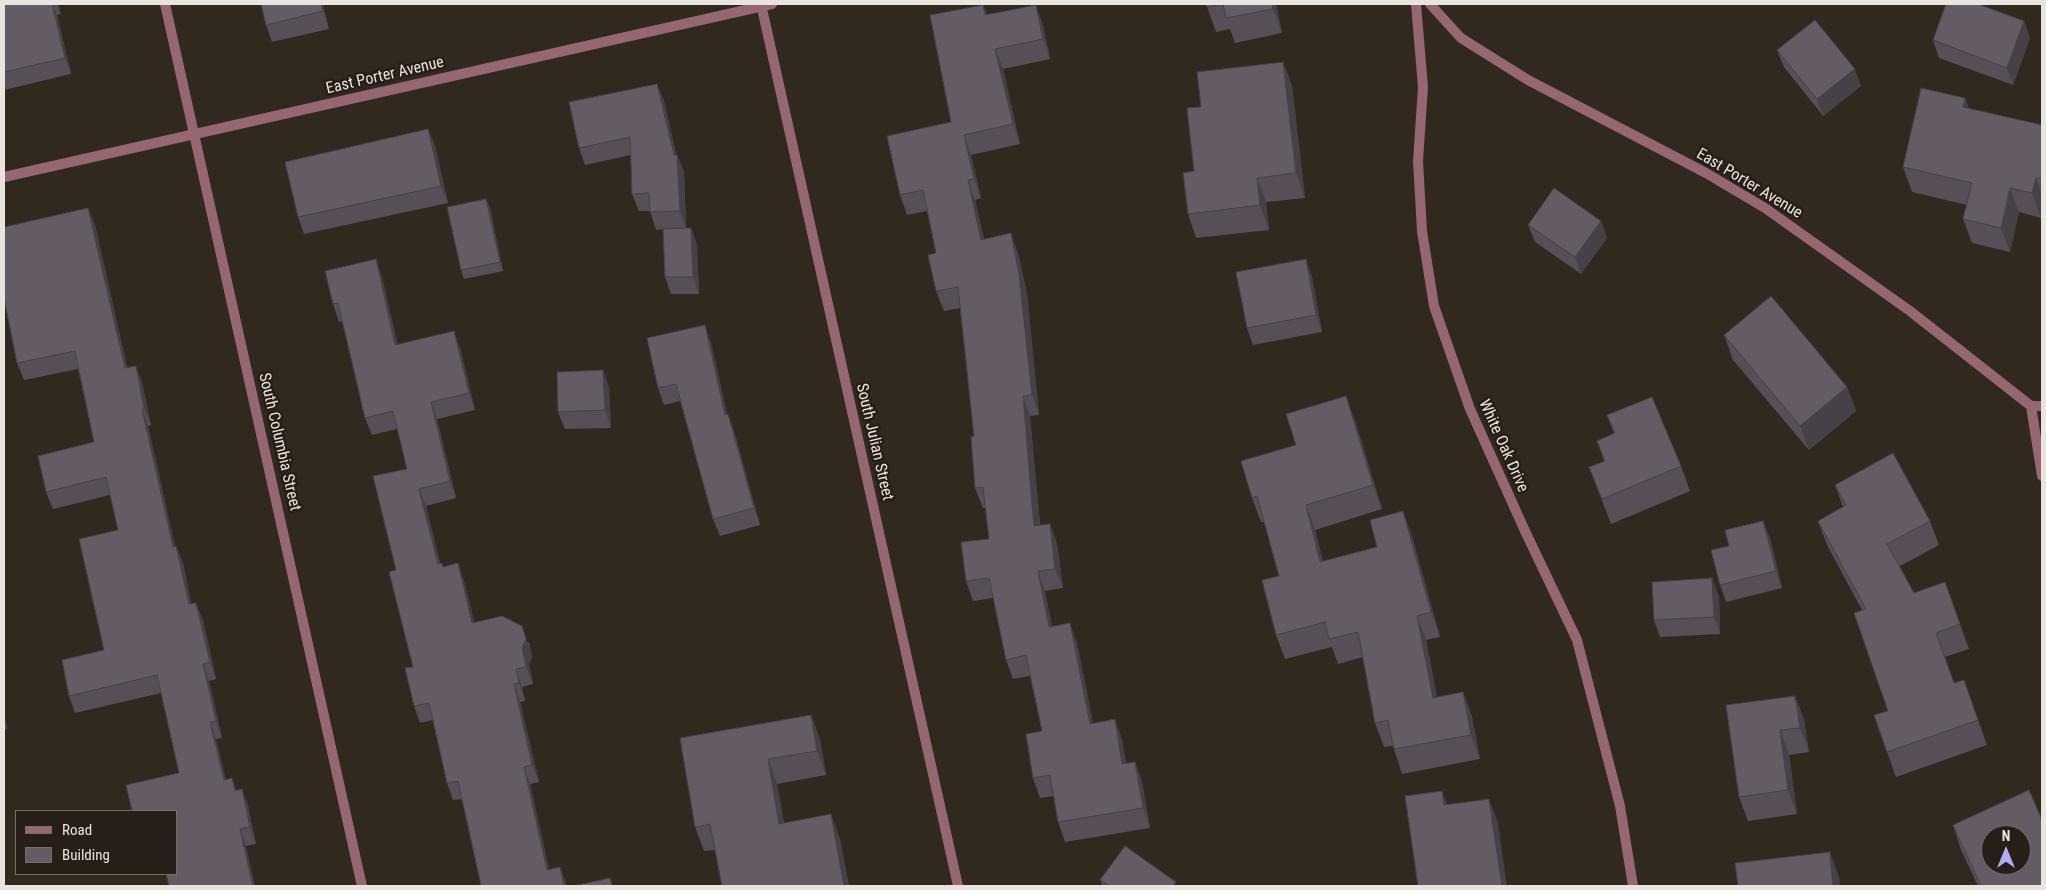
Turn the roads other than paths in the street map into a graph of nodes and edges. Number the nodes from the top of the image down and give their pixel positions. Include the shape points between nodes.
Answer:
1 (165, 4) edge
2 (772, 4) edge
3 (1416, 4) edge
4 (1430, 4) edge
5 (761, 5) edge
6 (195, 134) junction
7 (4, 177) edge
8 (2031, 406) junction
9 (2042, 406) edge
10 (2042, 476) edge
11 (362, 886) edge
12 (958, 886) edge
13 (1633, 886) edge

1 - 6 street, South Columbia Street
2 - 5 street, East Porter Avenue
3 - 13 street, White Oak Drive via 1423,88 1418,161 1422,231 1434,306 1470,409 1577,640 1620,806
4 - 8 street, East Porter Avenue via 1461,38 1528,80 1766,208 1910,310
5 - 6 street, East Porter Avenue
5 - 12 street, South Julian Street
6 - 7 street, East Porter Avenue
6 - 11 street, South Columbia Street
8 - 9 street
8 - 10 street

